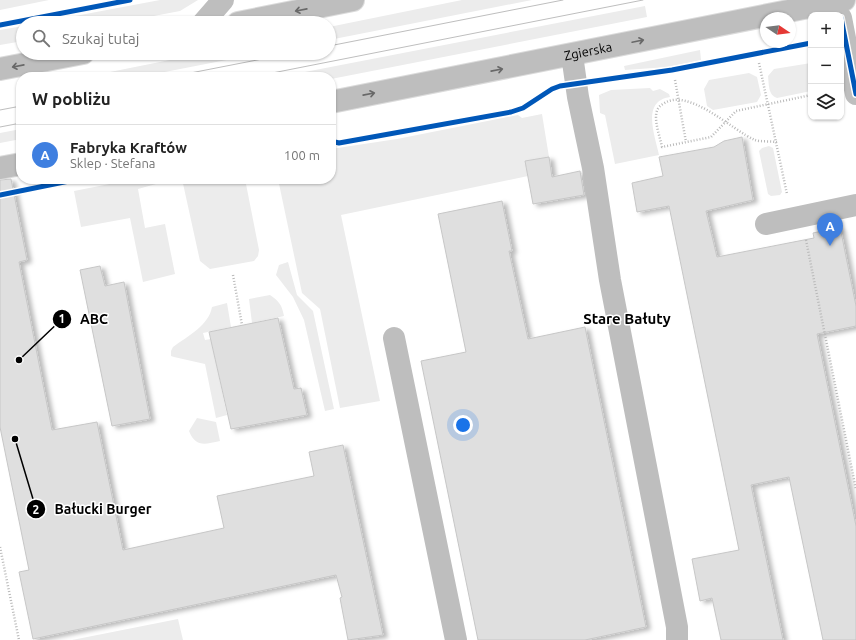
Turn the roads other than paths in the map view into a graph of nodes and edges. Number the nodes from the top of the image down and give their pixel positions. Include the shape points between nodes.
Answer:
1 (223, 0) edge
2 (353, 0) edge
3 (841, 9) edge
4 (209, 16) edge
5 (273, 16) edge
6 (572, 55) junction
7 (47, 60) edge
8 (0, 69) edge
9 (856, 94) edge
10 (336, 101) edge
11 (16, 165) edge
12 (0, 168) edge
13 (856, 206) edge
14 (766, 224) dead end
15 (394, 338) dead end
16 (456, 640) edge
17 (677, 640) edge

1 - 4 main road
2 -> 5 main road
6 -> 3 main road, Zgierska
3 - 9 main road
10 -> 6 main road, Zgierska
6 - 17 main road via 612,288 677,627
7 -> 8 main road
11 - 12 main road
13 - 14 main road
15 - 16 main road

